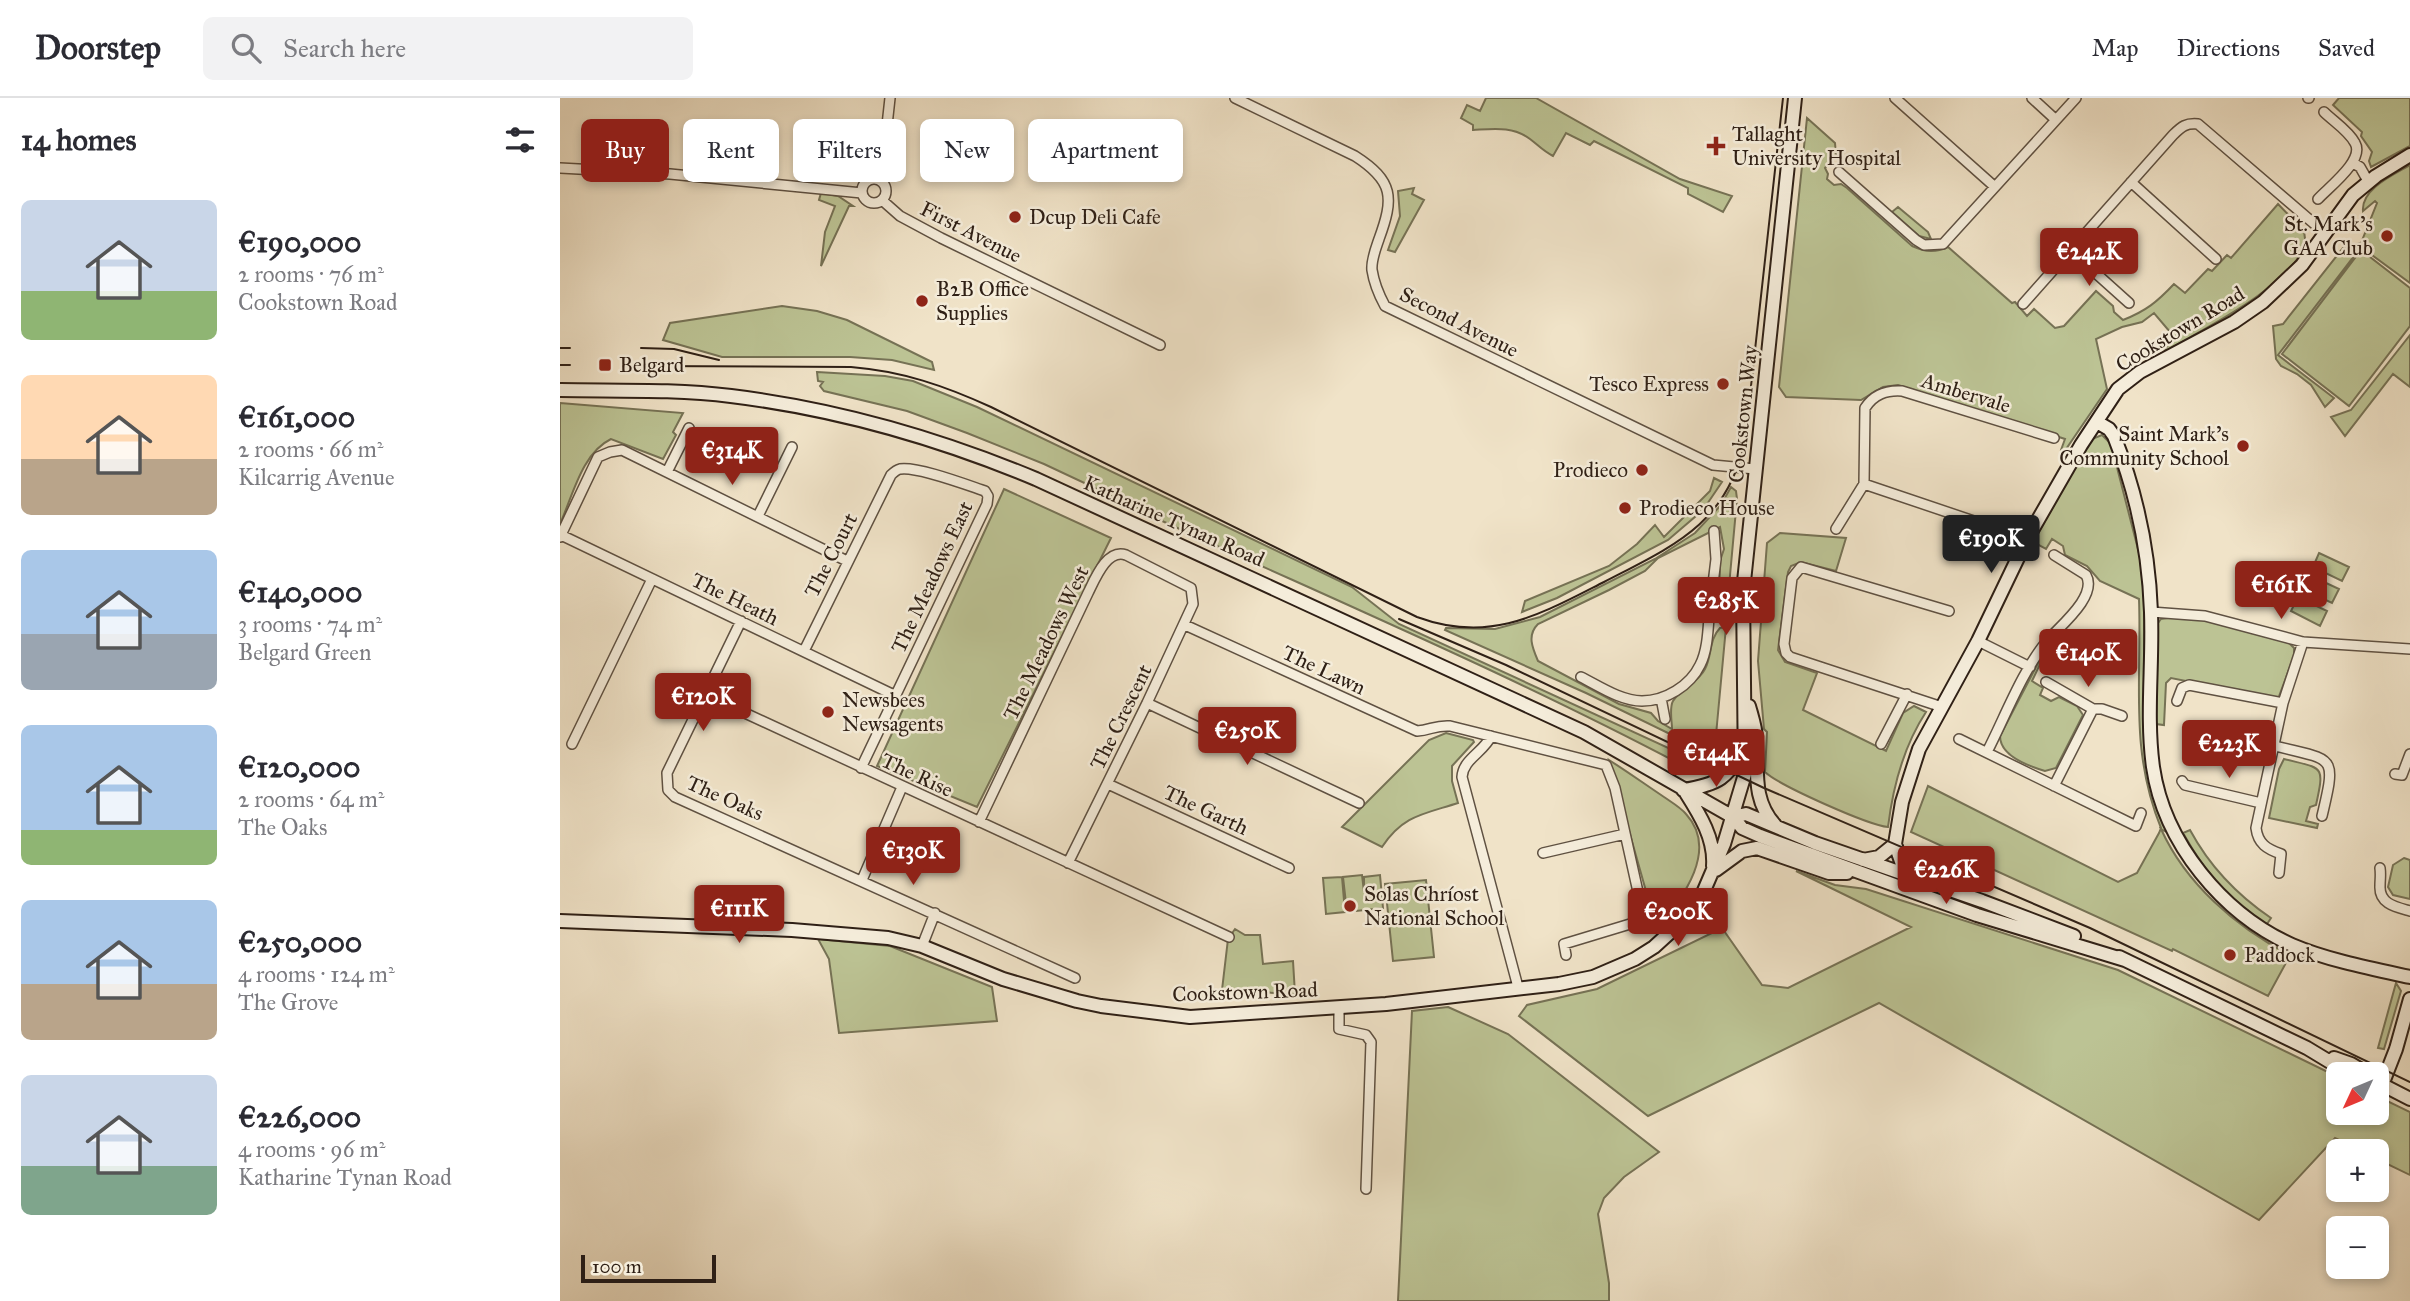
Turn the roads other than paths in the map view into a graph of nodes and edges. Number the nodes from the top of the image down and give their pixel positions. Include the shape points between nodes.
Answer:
1 (890, 98) edge
2 (1236, 98) edge
3 (1795, 98) edge
4 (1895, 98) edge
5 (2032, 98) edge
6 (2076, 98) edge
7 (2324, 112) dead end
8 (888, 119) edge
9 (2056, 120) junction
10 (2410, 155) edge
11 (2353, 163) junction
12 (560, 168) edge
13 (1839, 172) dead end
14 (2368, 181) junction
15 (867, 182) edge
16 (882, 182) edge
17 (2131, 182) junction
18 (1995, 187) junction
19 (862, 193) junction
20 (2318, 199) dead end
21 (883, 201) junction
22 (2325, 233) junction
23 (2070, 250) junction
24 (2216, 259) dead end
25 (2129, 303) dead end
26 (2023, 304) dead end
27 (1160, 345) dead end
28 (560, 390) edge
29 (2097, 422) junction
30 (689, 428) dead end
31 (2054, 438) dead end
32 (792, 447) dead end
33 (1755, 469) junction
34 (667, 472) junction
35 (891, 475) joint
36 (1864, 484) junction
37 (758, 516) junction
38 (1836, 528) dead end
39 (1714, 531) dead end
40 (561, 536) edge
41 (2027, 538) junction
42 (2054, 555) dead end
43 (847, 561) junction
44 (652, 579) junction
45 (1187, 585) joint
46 (1949, 611) dead end
47 (2151, 612) junction
48 (1709, 617) junction
49 (1742, 617) junction
50 (741, 621) junction
51 (1185, 625) junction
52 (1978, 640) junction
53 (2303, 642) junction
54 (2410, 649) edge
55 (804, 652) junction
56 (2030, 667) junction
57 (1581, 677) dead end
58 (2046, 682) dead end
59 (1745, 691) junction
60 (1907, 694) junction
61 (705, 695) junction
62 (894, 695) junction
63 (1661, 698) junction
64 (2177, 701) dead end
65 (1147, 704) junction
66 (2283, 704) junction
67 (1942, 707) junction
68 (2093, 709) junction
69 (2122, 716) dead end
70 (1665, 719) dead end
71 (1491, 736) junction
72 (1959, 739) dead end
73 (572, 744) dead end
74 (1744, 744) junction
75 (1881, 744) dead end
76 (2275, 746) junction
77 (1987, 752) junction
78 (2410, 754) edge
79 (861, 768) junction
80 (2395, 774) dead end
81 (2182, 780) dead end
82 (1108, 783) junction
83 (2054, 786) junction
84 (902, 787) junction
85 (1683, 790) junction
86 (1359, 803) dead end
87 (2262, 803) junction
88 (2141, 813) dead end
89 (2322, 816) dead end
90 (1733, 817) junction
91 (979, 822) junction
92 (1778, 828) junction
93 (1625, 834) junction
94 (1895, 844) junction
95 (1543, 853) dead end
96 (1863, 860) junction
97 (1068, 863) junction
98 (1289, 868) dead end
99 (2380, 868) dead end
100 (1858, 873) junction
101 (2279, 873) dead end
102 (1712, 874) junction
103 (1913, 877) junction
104 (862, 880) junction
105 (2410, 911) edge
106 (935, 913) junction
107 (560, 921) edge
108 (1229, 937) dead end
109 (922, 946) junction
110 (1566, 954) dead end
111 (2125, 960) junction
112 (2410, 977) edge
113 (1075, 978) dead end
114 (1518, 988) junction
115 (2410, 999) edge
116 (1339, 1008) junction
117 (2307, 1048) junction
118 (2330, 1062) edge
119 (2346, 1062) edge
120 (2389, 1062) edge
121 (2389, 1088) edge
122 (2410, 1099) edge
123 (1366, 1189) dead end

1 - 8 street
2 - 33 street, Second Avenue via 1355,156 1379,176 1390,205 1372,268 1385,306 1713,465
3 - 33 street, Cookstown Way
4 - 18 street
5 - 9 street
6 - 9 street
7 - 11 street via 2356,143
9 - 18 street
10 - 14 street, Cookstown Road
11 - 14 street
11 - 20 street
12 - 19 street
13 - 18 street via 1924,245 1943,244
14 - 22 street, Cookstown Road
15 - 19 street
16 - 21 street via 887,190
17 - 22 street via 2181,126 2198,124
17 - 23 street
17 - 24 street
19 - 21 street via 872,204
21 - 27 street, First Avenue via 900,216 942,238
22 - 29 street, Cookstown Road via 2302,265 2263,302 2140,372 2118,389
23 - 25 street
23 - 26 street
28 - 85 street, Katharine Tynan Road via 730,396 857,419 950,445 1036,479 1538,710
29 - 41 street, Cookstown Road
29 - 47 street via 2114,436 2134,502
30 - 34 street
31 - 36 street, Ambervale via 1891,391 1876,396 1865,408
32 - 37 street
33 - 49 street, Cookstown Way
34 - 37 street
34 - 40 street via 622,450 598,457
35 - 43 street, The Court
35 - 62 street, The Meadows East via 903,468 985,491 988,496
36 - 38 street
36 - 41 street
37 - 43 street
39 - 48 street via 1716,559
40 - 44 street, The Heath
41 - 52 street, Cookstown Road
42 - 56 street via 2086,575 2088,590
43 - 55 street, The Court
44 - 50 street, The Heath
44 - 73 street
45 - 51 street, The Crescent via 1194,596
45 - 91 street, The Meadows West via 1120,553 1108,559
46 - 60 street via 1801,567 1792,578 1786,653
47 - 53 street via 2205,616
47 - 112 street via 2154,769 2168,815 2190,858 2222,895 2266,931 2307,950
48 - 49 street
48 - 63 street via 1701,665 1674,693
49 - 59 street, Cookstown Way
50 - 55 street, The Heath
50 - 61 street, The Oaks
51 - 65 street, The Crescent
51 - 71 street, The Lawn via 1416,731 1439,724
52 - 56 street
52 - 67 street, Cookstown Road
53 - 54 street
53 - 66 street
55 - 62 street, The Heath
56 - 77 street
57 - 63 street via 1629,698
58 - 68 street
59 - 74 street, Cookstown Way
59 - 92 street via 1755,729 1758,790 1767,816
60 - 67 street
60 - 75 street
61 - 79 street, The Rise
61 - 104 street, The Oaks via 667,773 668,790
62 - 79 street, The Meadows East
63 - 70 street
64 - 66 street via 2182,688 2189,685
65 - 82 street, The Crescent
65 - 86 street
66 - 76 street
67 - 94 street, Cookstown Road via 1917,755
68 - 69 street
68 - 83 street
71 - 93 street via 1606,765
71 - 114 street via 1465,765 1462,777
72 - 77 street
74 - 85 street via 1726,776
74 - 90 street, Cookstown Way via 1745,774
76 - 87 street
76 - 89 street via 2326,761 2331,778
77 - 83 street
78 - 80 street via 2402,775
79 - 84 street, The Rise
81 - 87 street via 2185,785
82 - 97 street, The Crescent
82 - 98 street, The Garth
83 - 88 street via 2136,826
84 - 91 street, The Rise
84 - 104 street
85 - 90 street, Katharine Tynan Road
85 - 102 street via 1707,830 1714,858
87 - 101 street via 2257,836 2267,849 2281,854
90 - 92 street, Katharine Tynan Road via 1746,814
90 - 100 street, Katharine Tynan Road via 1742,828
90 - 102 street, Cookstown Road
91 - 97 street, The Rise
92 - 96 street, Katharine Tynan Road
93 - 95 street
93 - 110 street via 1642,910 1640,921 1564,944
94 - 96 street via 1879,857
94 - 103 street via 1903,867
96 - 103 street, Katharine Tynan Road
97 - 108 street, The Rise
99 - 105 street via 2383,898 2390,906
100 - 102 street via 1829,873 1757,848 1742,850
100 - 111 street, Katharine Tynan Road
102 - 114 street, Cookstown Road via 1698,902 1677,926 1635,959 1593,976
103 - 111 street, Katharine Tynan Road via 2028,917
104 - 106 street, The Oaks
106 - 109 street
106 - 113 street, The Oaks
107 - 109 street, Cookstown Road via 853,934
109 - 116 street, Cookstown Road via 1003,979 1101,1006 1190,1017
111 - 117 street, Katharine Tynan Road
114 - 116 street, Cookstown Road
115 - 120 street
116 - 123 street via 1339,1029 1366,1035 1371,1042
117 - 118 street, Katharine Tynan Road
117 - 119 street, Katharine Tynan Road
121 - 122 street

